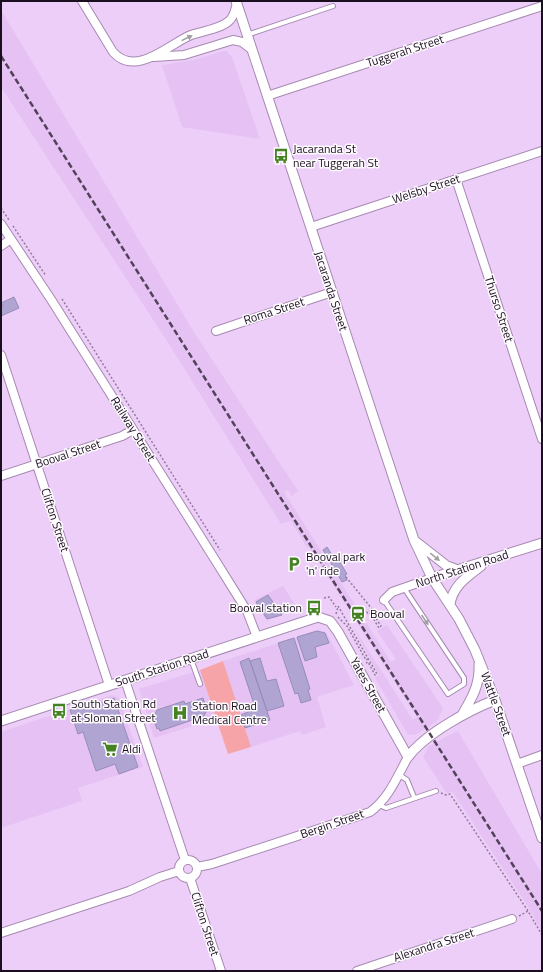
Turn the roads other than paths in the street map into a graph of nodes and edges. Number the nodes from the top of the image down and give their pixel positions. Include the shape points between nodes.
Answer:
1 (82, 1) edge
2 (237, 3) edge
3 (333, 6) dead end
4 (542, 6) edge
5 (247, 35) junction
6 (252, 49) junction
7 (153, 57) junction
8 (267, 96) junction
9 (542, 151) edge
10 (456, 180) junction
11 (1, 224) edge
12 (310, 227) junction
13 (11, 239) junction
14 (1, 246) edge
15 (332, 292) junction
16 (216, 331) dead end
17 (1, 355) edge
18 (134, 430) junction
19 (542, 439) edge
20 (37, 464) junction
21 (1, 476) edge
22 (414, 540) junction
23 (542, 543) edge
24 (487, 561) junction
25 (458, 570) junction
26 (432, 578) junction
27 (404, 588) junction
28 (384, 600) joint
29 (450, 605) junction
30 (324, 618) joint
31 (257, 637) junction
32 (191, 658) junction
33 (479, 660) junction
34 (125, 680) junction
35 (200, 684) dead end
36 (109, 685) junction
37 (495, 700) junction
38 (460, 718) junction
39 (1, 721) edge
40 (542, 756) edge
41 (408, 757) junction
42 (517, 764) junction
43 (398, 774) junction
44 (436, 790) road end
45 (414, 797) junction
46 (379, 805) junction
47 (542, 838) edge
48 (185, 860) junction
49 (197, 867) junction
50 (179, 871) junction
51 (190, 878) junction
52 (512, 919) road end
53 (1, 933) edge
54 (221, 971) edge
55 (356, 971) edge

1 - 7 street via 116,55 132,62
2 - 5 street, Jacaranda Street
7 -> 2 street via 190,36 228,22
3 - 5 lane
4 - 8 street, Tuggerah Street
5 - 6 street, Jacaranda Street
6 - 7 street via 233,40 184,55
6 - 8 street, Jacaranda Street
8 - 12 street, Jacaranda Street
9 - 10 street, Welsby Street
10 - 12 street, Welsby Street
10 - 19 street, Thurso Street
11 - 13 street, Railway Street
12 - 15 street, Jacaranda Street
13 - 14 street
13 - 18 street, Railway Street
15 - 16 street, Roma Street
15 - 22 street, Jacaranda Street
17 - 20 street, Clifton Street
18 - 20 street, Booval Street
18 - 31 street, Railway Street via 247,611
20 - 21 street, Booval Street
20 - 36 street, Clifton Street
22 -> 25 street via 447,566
22 - 26 street, Jacaranda Street
23 - 24 street, North Station Road
24 - 25 street, North Station Road
24 - 29 street via 453,591
25 - 26 street, North Station Road
26 - 27 street, North Station Road
26 - 29 street, Wattle Street
27 - 28 street, North Station Road via 392,592
27 -> 28 lane via 464,678 464,684 448,694
29 - 33 street, Wattle Street via 465,629
30 - 31 street, South Station Road via 315,617
30 - 41 street, Yates Street via 338,632
31 - 32 street, South Station Road
32 - 34 street, South Station Road
32 - 35 lane
33 - 37 street, Wattle Street
33 - 38 street via 476,690
34 - 36 street, South Station Road
34 - 48 street
36 - 39 street, South Station Road
37 - 38 street, Bergin Street
37 - 42 street, Wattle Street
38 - 41 street, Bergin Street via 422,742
40 - 42 street
41 - 43 street, Bergin Street
42 - 47 street, Wattle Street
43 - 45 lane via 407,780
43 - 46 street, Bergin Street via 388,795
44 - 45 lane
45 - 46 lane via 386,808
46 - 49 street, Bergin Street via 370,812
48 - 49 street via 193,861
48 - 50 street
49 - 51 street via 196,873
50 - 51 street via 183,877
50 - 53 street via 129,891
51 - 54 street, Clifton Street
52 - 55 street, Alexandra Street

